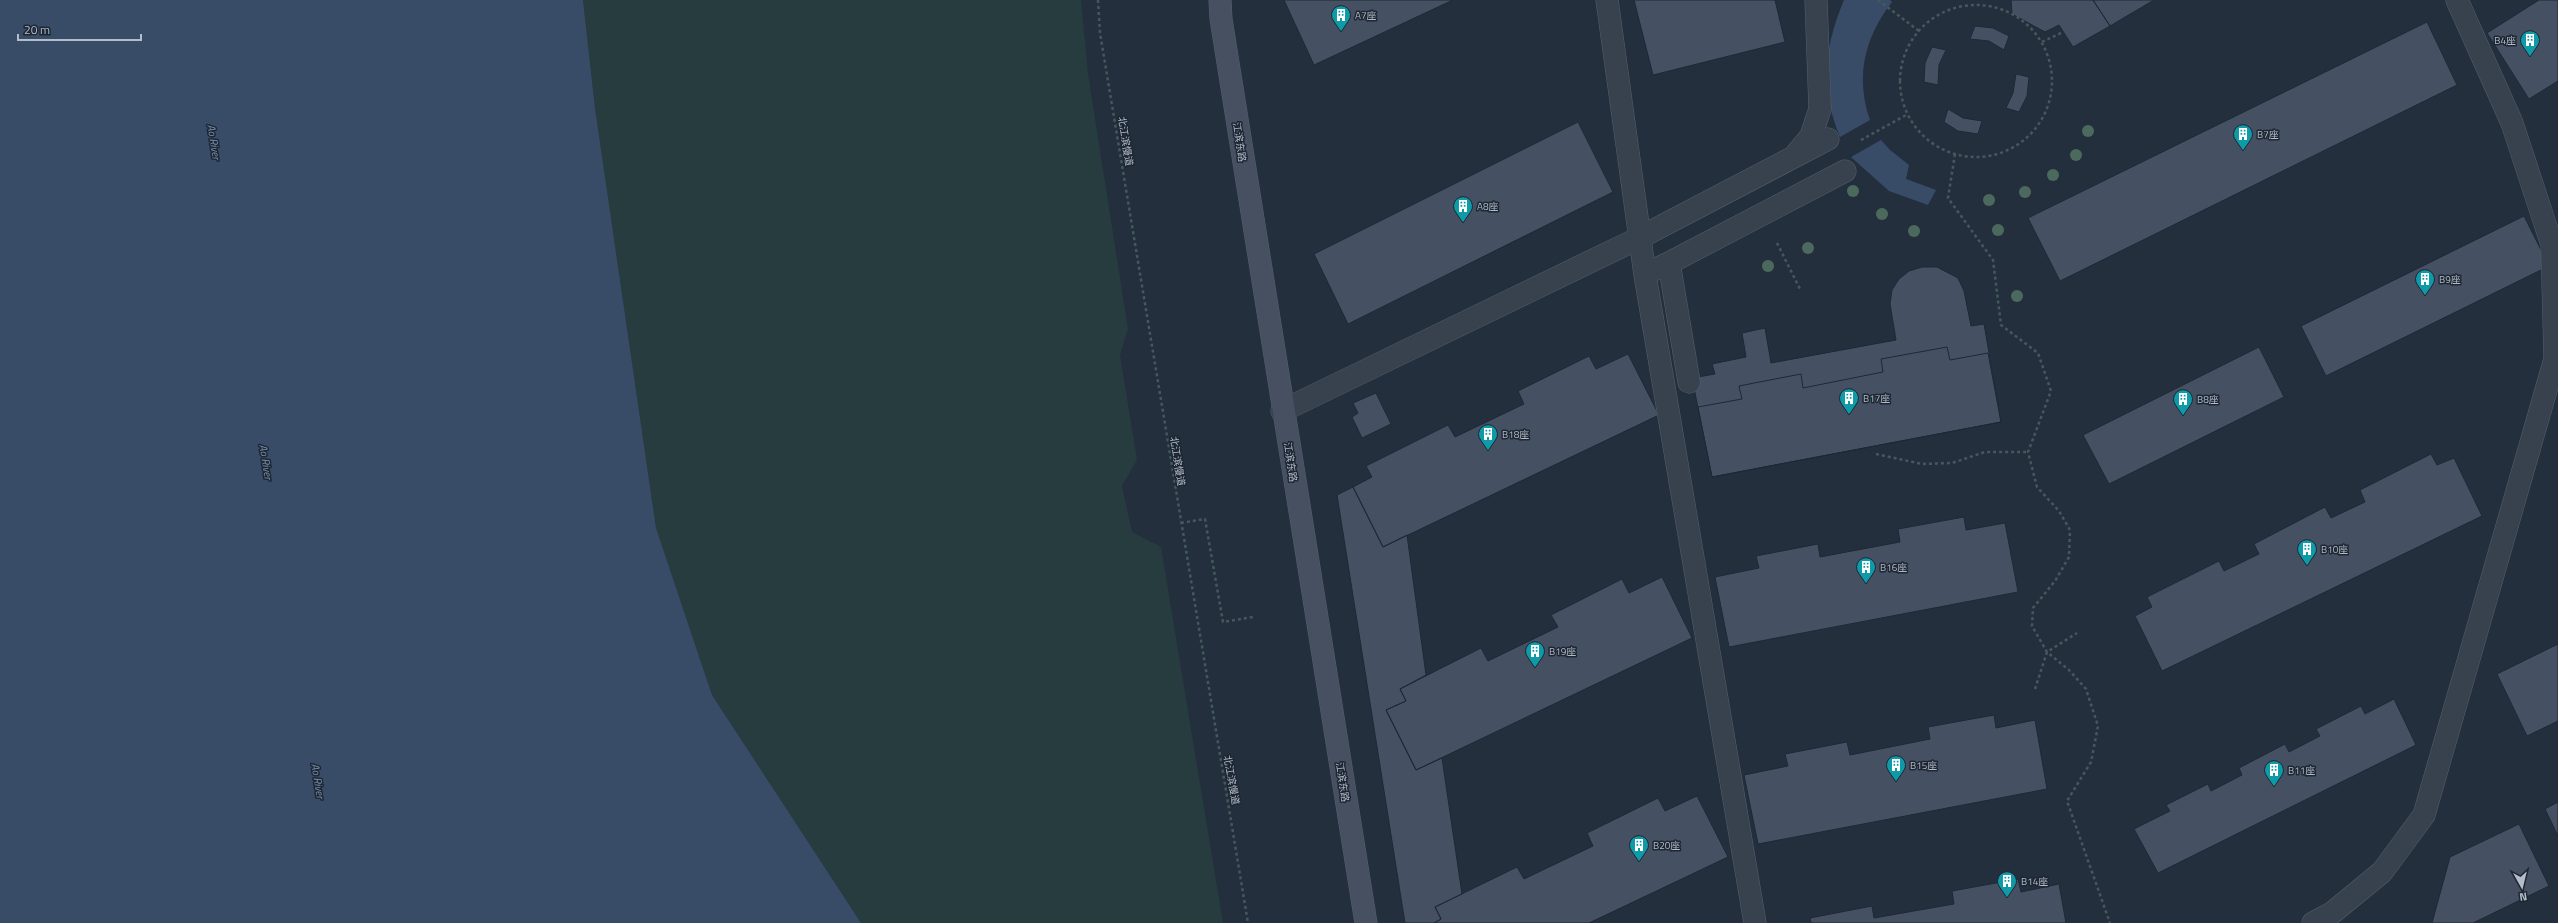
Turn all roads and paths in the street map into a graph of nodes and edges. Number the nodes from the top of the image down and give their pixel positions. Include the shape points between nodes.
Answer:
1 (1098, 0) edge
2 (1220, 0) edge
3 (1606, 0) edge
4 (1816, 0) edge
5 (1878, 0) edge
6 (2457, 0) edge
7 (1919, 31) junction
8 (2063, 32) dead end
9 (2042, 42) junction
10 (1908, 114) junction
11 (1828, 139) dead end
12 (1855, 143) dead end
13 (1955, 154) junction
14 (1792, 158) junction
15 (1845, 172) dead end
16 (1639, 238) junction
17 (1669, 263) junction
18 (1645, 276) junction
19 (1690, 382) dead end
20 (1282, 411) junction
21 (2028, 452) junction
22 (1876, 454) dead end
23 (1180, 524) junction
24 (1253, 617) dead end
25 (2077, 633) dead end
26 (2047, 652) junction
27 (2035, 689) dead end
28 (1248, 923) edge
29 (1366, 923) edge
30 (1755, 923) edge
31 (2110, 923) edge
32 (2313, 923) edge

1 - 23 path, 北江滨慢道 via 1100,33
2 - 20 main road, 江滨东路
3 - 16 street
4 - 14 street via 1820,110 1811,136
5 - 7 path
6 - 32 street via 2512,123 2552,244 2555,358 2424,815 2382,872 2332,913
7 - 9 path via 1927,22 1950,9 1976,5 2002,9 2024,21
7 - 10 path via 1911,40 1902,61 1900,84
8 - 9 path
9 - 13 path via 2051,66 2051,92 2044,117 2027,137 2005,151 1979,157
10 - 12 path
10 - 13 path via 1916,128 1934,144
11 - 14 street
13 - 21 path via 1948,198 1993,260 2001,325 2038,353 2051,391
14 - 16 street
15 - 17 street
16 - 18 street
16 - 20 street
17 - 18 street
17 - 19 street
18 - 30 street
20 - 29 main road, 江滨东路
21 - 22 path via 1985,452 1952,463 1922,464
21 - 26 path via 2037,486 2059,511 2070,530 2069,557 2033,608 2032,626
23 - 24 path via 1205,519 1223,622
23 - 28 path, 北江滨慢道
25 - 26 path
26 - 27 path
26 - 31 path via 2069,670 2086,689 2098,726 2091,762 2068,801

